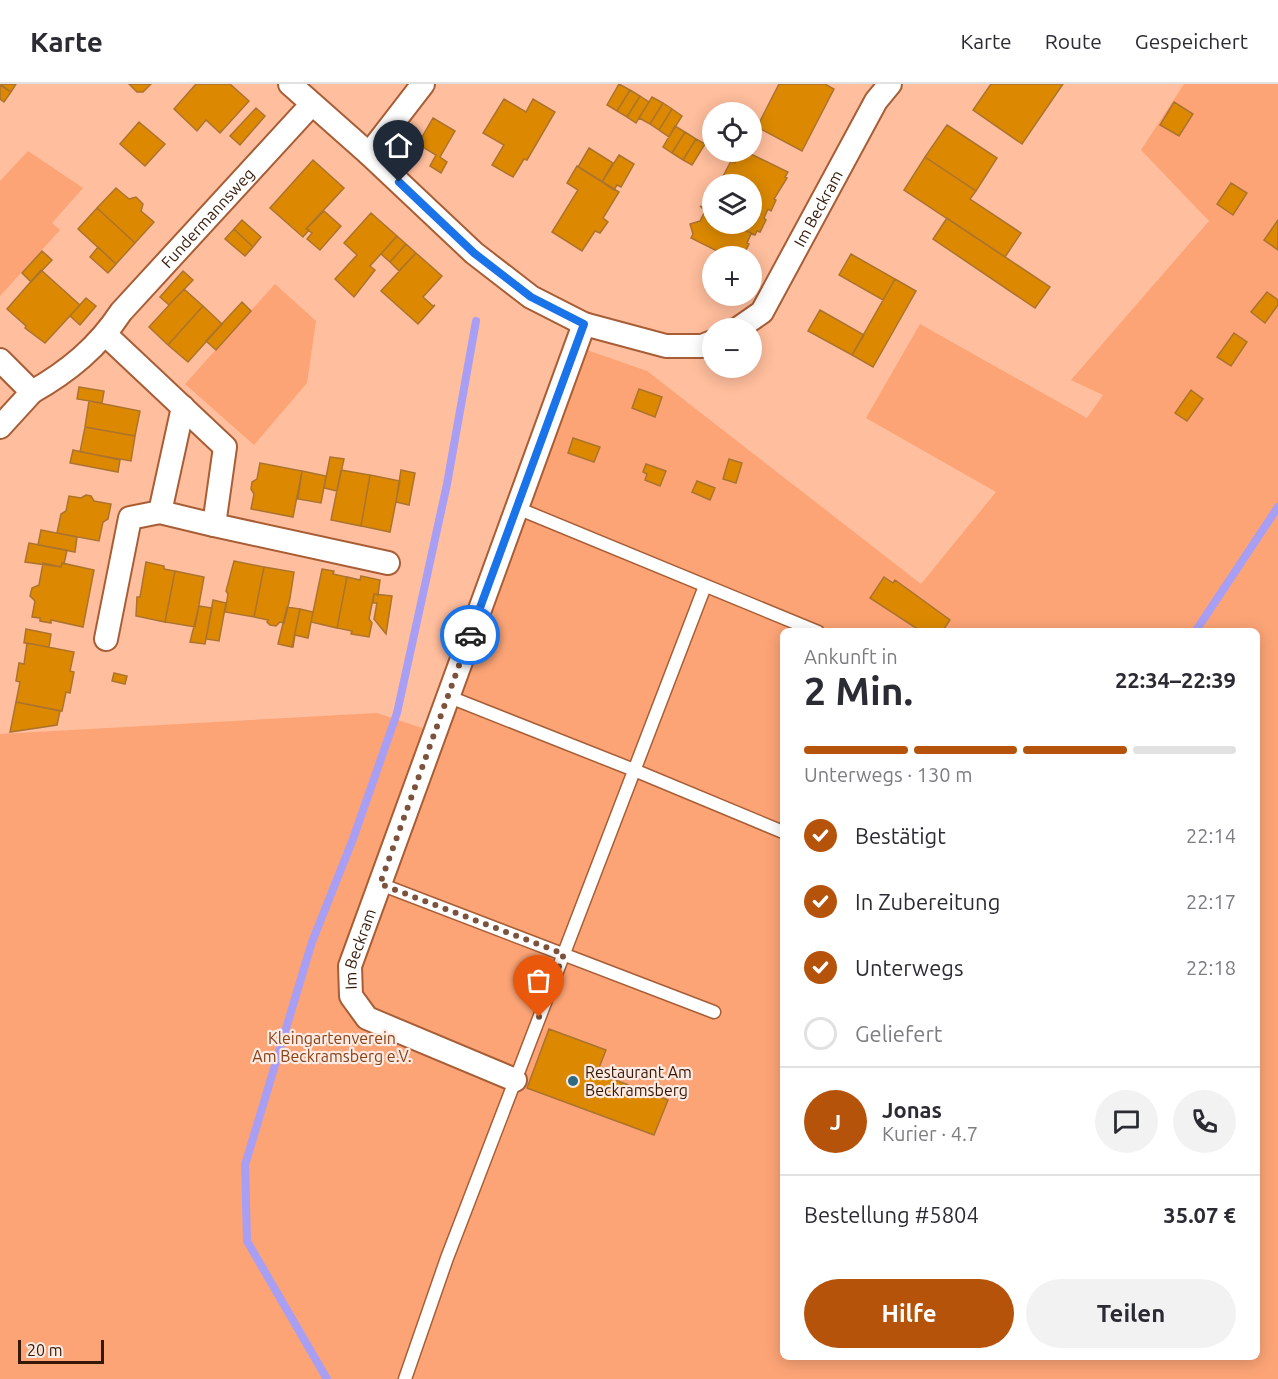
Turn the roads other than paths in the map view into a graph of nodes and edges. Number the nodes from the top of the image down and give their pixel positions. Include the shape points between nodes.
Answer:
1 (290, 84) edge
2 (423, 84) edge
3 (890, 84) edge
4 (312, 104) junction
5 (369, 154) junction
6 (753, 318) edge
7 (584, 324) junction
8 (106, 334) junction
9 (702, 346) edge
10 (0, 360) edge
11 (32, 392) junction
12 (183, 407) junction
13 (0, 427) edge
14 (517, 508) junction
15 (160, 512) junction
16 (214, 525) junction
17 (388, 563) dead end
18 (705, 586) junction
19 (808, 628) edge
20 (106, 639) dead end
21 (447, 696) junction
22 (634, 770) junction
23 (780, 831) edge
24 (380, 884) junction
25 (564, 954) junction
26 (714, 1012) dead end
27 (515, 1080) junction
28 (405, 1379) edge

1 - 4 street
2 - 5 street
3 - 6 street, Im Beckram via 876,101 762,312
4 - 5 street
4 - 8 street, Fundermannsweg
5 - 7 street via 474,253 531,297
7 - 9 street via 666,346
7 - 14 street, Im Beckram
8 - 11 street, Fundermannsweg via 63,374
8 - 12 street
10 - 11 street
11 - 13 street, Fundermannsweg
12 - 15 street
12 - 16 street via 225,447
14 - 18 lane
14 - 21 street, Im Beckram
15 - 16 street
15 - 20 street via 130,518
16 - 17 street
18 - 19 lane
18 - 22 lane
21 - 22 lane
21 - 24 street, Im Beckram
22 - 23 lane
22 - 25 lane
24 - 25 lane
24 - 27 street, Im Beckram via 350,966 351,996 367,1018
25 - 26 lane
25 - 27 lane
27 - 28 lane

